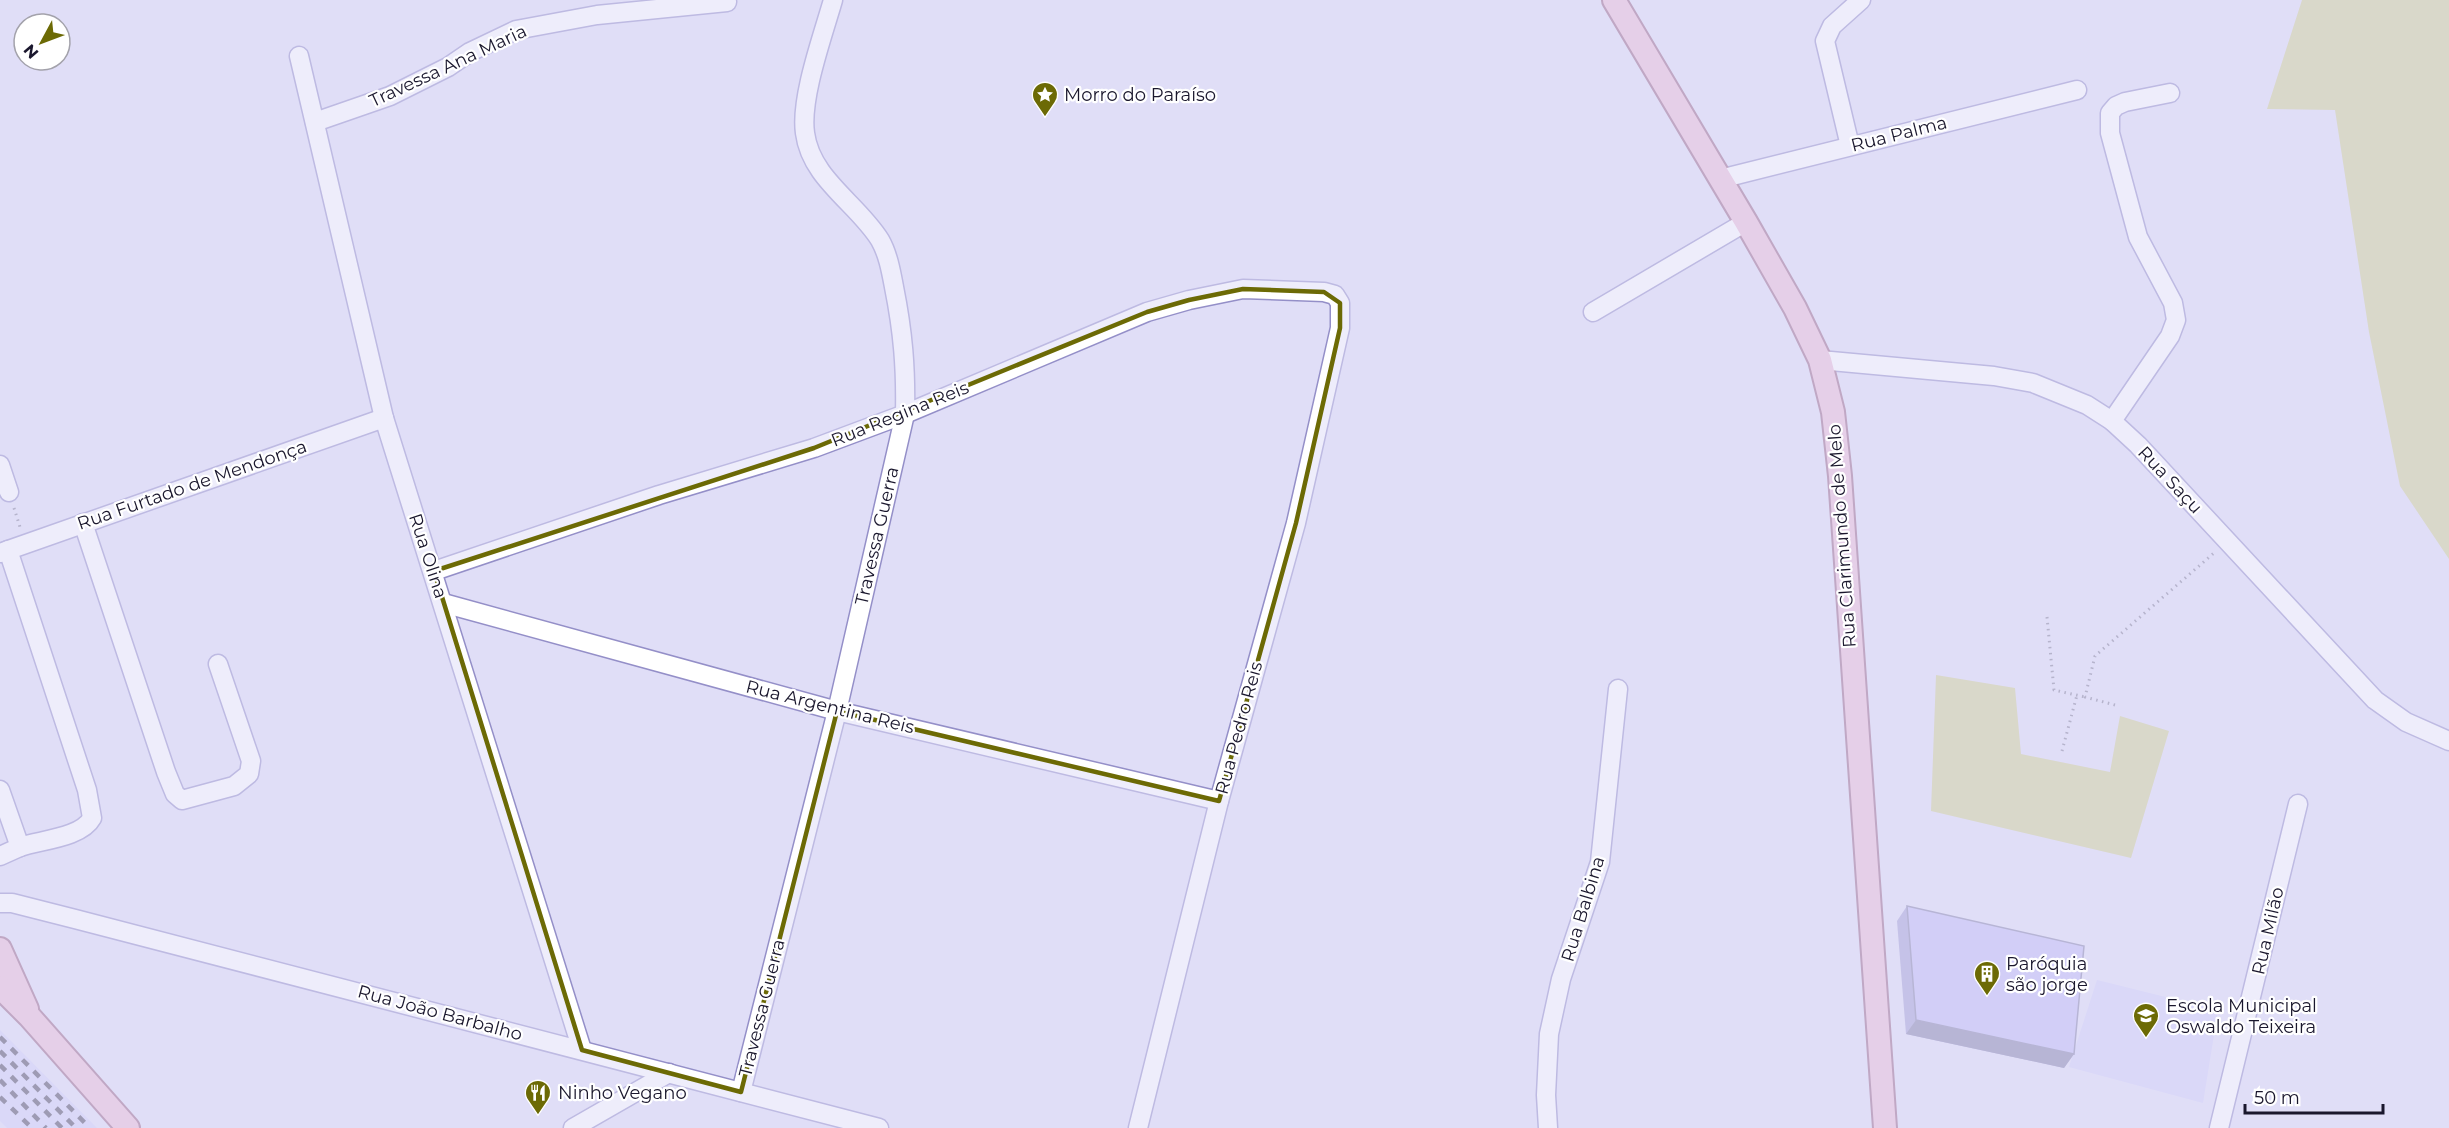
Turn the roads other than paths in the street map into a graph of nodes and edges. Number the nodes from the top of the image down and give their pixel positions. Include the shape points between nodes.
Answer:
1 (833, 0) edge
2 (1614, 0) edge
3 (1861, 0) edge
4 (727, 2) dead end
5 (299, 56) dead end
6 (2078, 90) dead end
7 (2170, 93) dead end
8 (315, 122) junction
9 (1850, 146) junction
10 (1720, 179) junction
11 (1746, 222) junction
12 (1593, 312) dead end
13 (1340, 328) joint
14 (1820, 360) junction
15 (905, 414) junction
16 (384, 418) junction
17 (2112, 421) junction
18 (0, 465) edge
19 (9, 492) road end
20 (83, 523) junction
21 (4, 551) edge
22 (434, 571) junction
23 (443, 603) junction
24 (218, 664) dead end
25 (1618, 688) dead end
26 (837, 711) junction
27 (2449, 741) edge
28 (0, 790) edge
29 (1219, 801) junction
30 (2298, 804) dead end
31 (20, 847) junction
32 (0, 856) edge
33 (0, 903) edge
34 (0, 949) edge
35 (0, 987) edge
36 (29, 1016) junction
37 (582, 1050) junction
38 (669, 1073) junction
39 (741, 1092) junction
40 (128, 1128) edge
41 (573, 1128) edge
42 (879, 1128) edge
43 (1138, 1128) edge
44 (1548, 1128) edge
45 (1885, 1128) edge
46 (2219, 1128) edge

1 - 15 street, Travessa Guerra via 805,108 805,133 819,168 873,229 889,263 902,322
2 - 10 main road, Rua Clarimundo de Melo
3 - 9 street via 1832,26 1825,41
4 - 8 street, Travessa Ana Maria via 597,15 516,30 390,96
5 - 8 street, Rua Olina
6 - 9 street, Rua Palma
7 - 17 street via 2125,102 2110,114 2110,133 2138,237 2173,303 2176,320 2170,336
8 - 16 street, Rua Olina
9 - 10 street, Rua Palma
10 - 11 main road, Rua Clarimundo de Melo
11 - 12 street
11 - 14 main road, Rua Clarimundo de Melo
13 - 15 street, Rua Regina Reis via 1340,303 1335,295 1314,290 1243,289 1215,294 1147,312
13 - 29 street, Rua Pedro Reis via 1296,523
14 - 17 street, Rua Saçu via 2033,383 2087,405
14 - 45 main road, Rua Clarimundo de Melo via 1833,412 1840,476
15 - 22 street, Rua Regina Reis via 814,448 659,495
15 - 26 street, Travessa Guerra
16 - 20 street, Rua Furtado de Mendonça
16 - 22 street, Rua Olina
17 - 27 street, Rua Saçu via 2375,700 2406,722
18 - 19 street
20 - 21 street, Rua Furtado de Mendonça
20 - 24 street via 166,772 175,794 182,800 234,786 249,774 251,761
21 - 31 street via 92,813 90,822 74,832
22 - 23 street, Rua Olina
23 - 26 street, Rua Argentina Reis
23 - 37 street, Rua Olina
25 - 44 street, Rua Balbina via 1600,862 1561,979 1549,1034
26 - 29 street, Rua Argentina Reis
26 - 39 street, Travessa Guerra
28 - 31 street
29 - 43 street, Rua Pedro Reis
30 - 46 street, Rua Milão
31 - 32 street
33 - 37 street, Rua João Barbalho
34 - 36 main road
35 - 36 main road
36 - 40 main road
37 - 38 street, Rua João Barbalho
38 - 39 street, Rua João Barbalho
38 - 41 street
39 - 42 street, Rua João Barbalho

